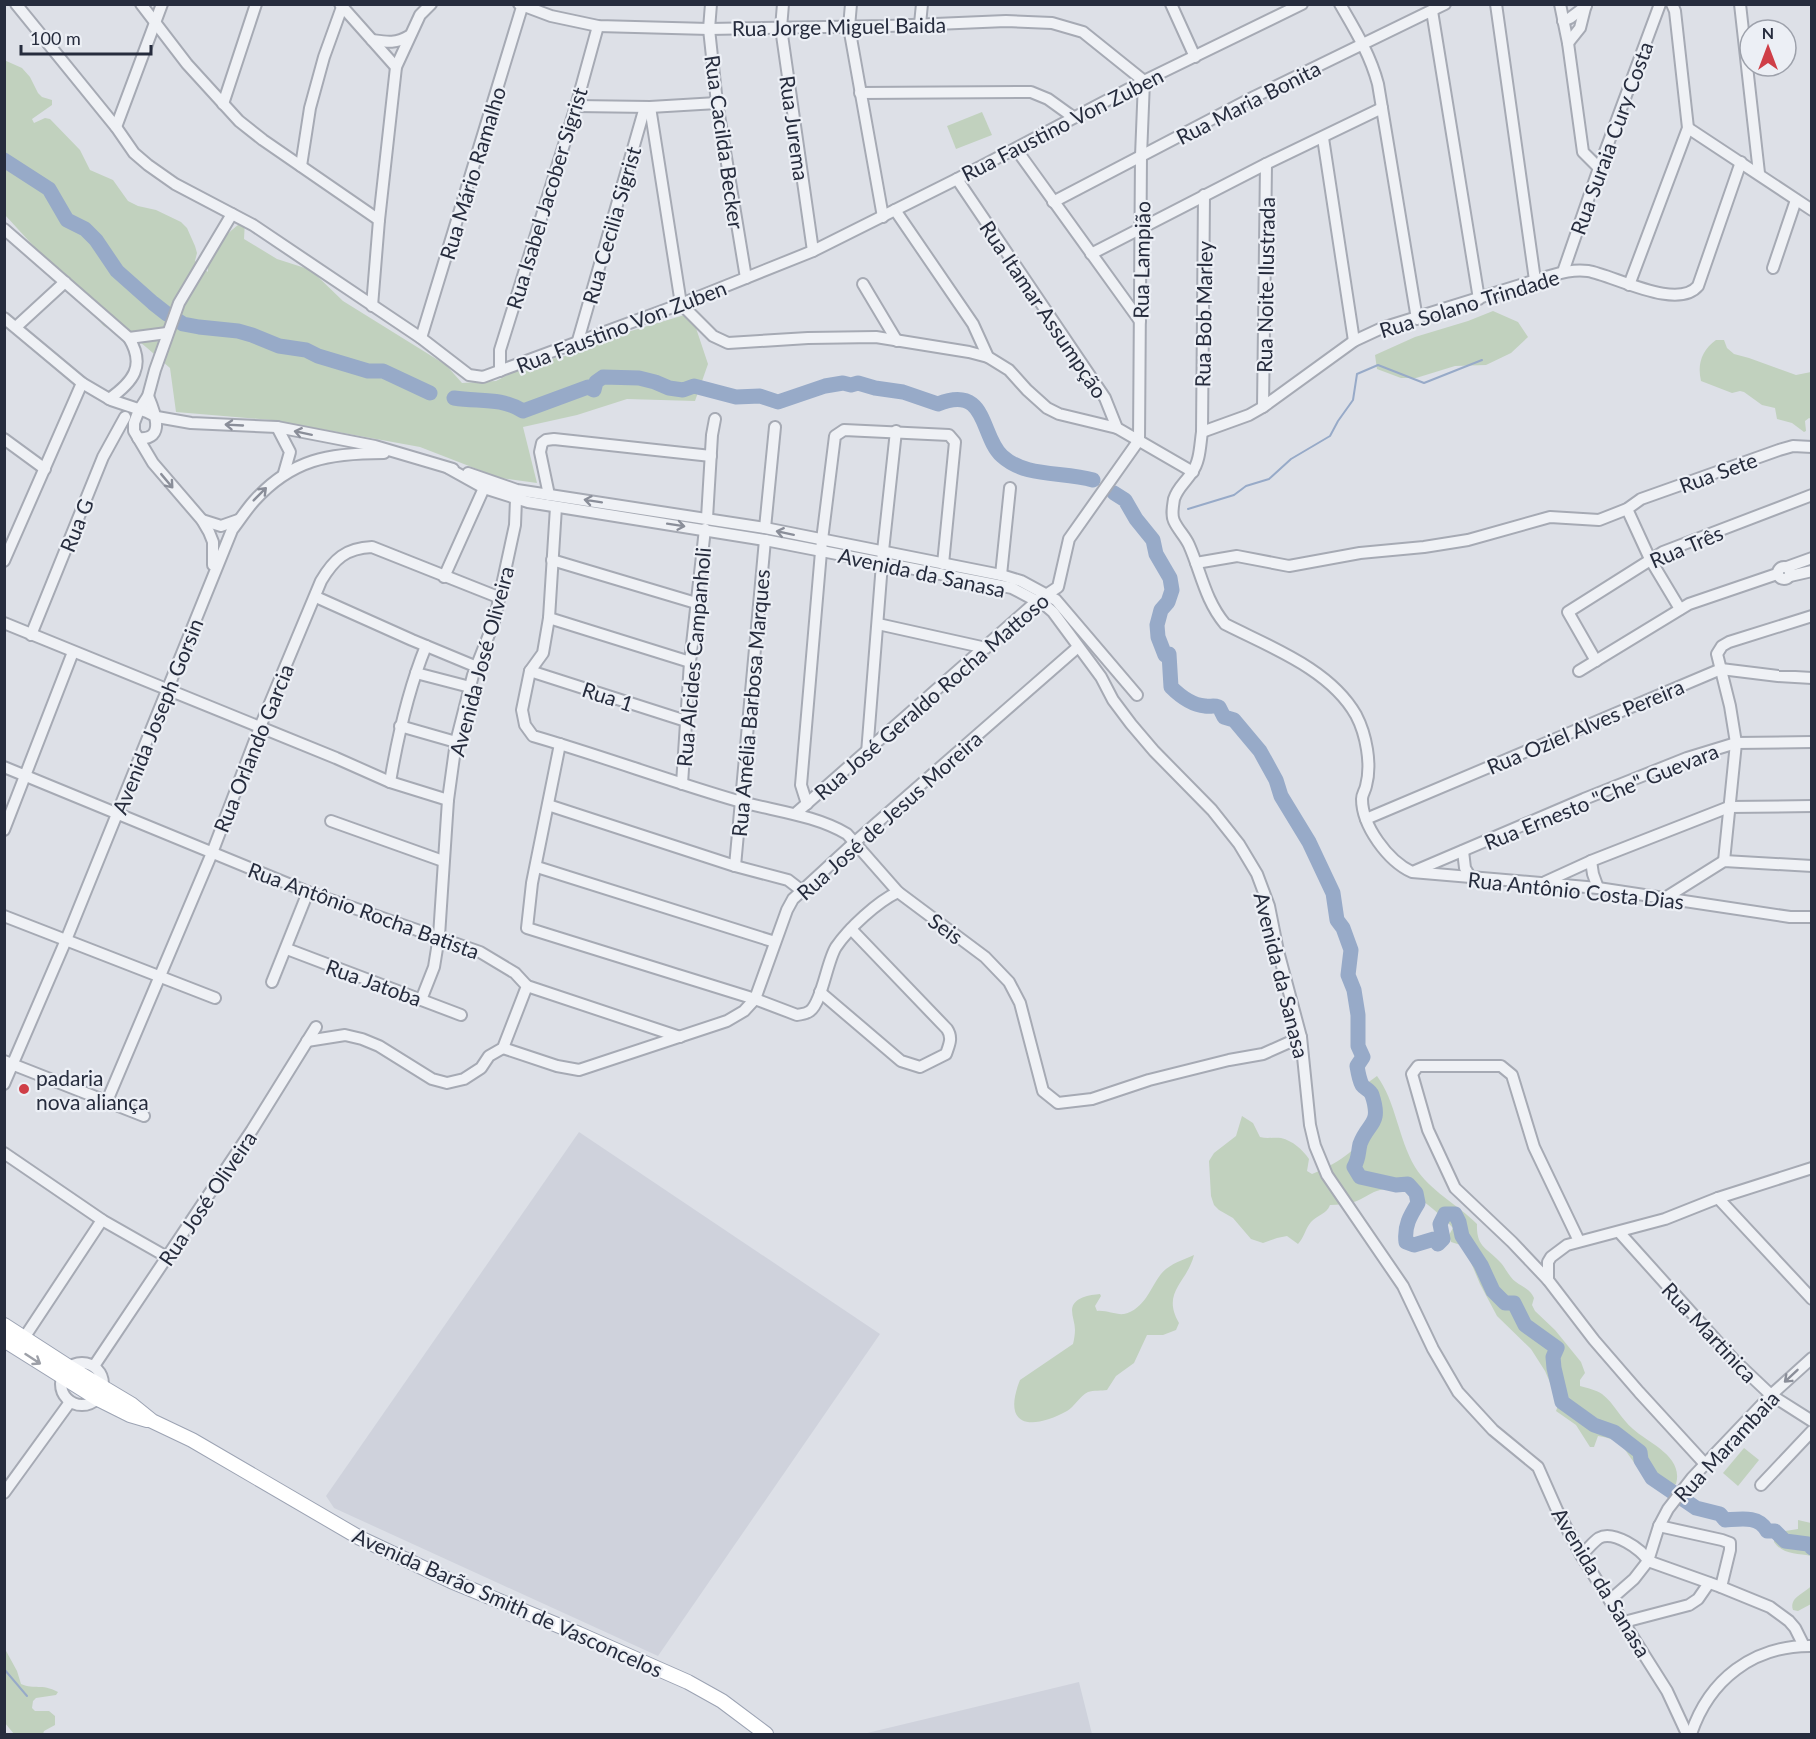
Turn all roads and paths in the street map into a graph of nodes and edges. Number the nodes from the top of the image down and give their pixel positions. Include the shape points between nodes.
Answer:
1 (16, 4) edge
2 (141, 4) edge
3 (162, 4) edge
4 (256, 4) edge
5 (430, 4) edge
6 (711, 4) edge
7 (783, 4) edge
8 (851, 4) edge
9 (922, 4) edge
10 (1172, 4) edge
11 (1302, 4) edge
12 (1340, 4) edge
13 (1445, 4) edge
14 (1496, 4) edge
15 (1560, 4) edge
16 (1660, 4) edge
17 (1671, 4) edge
18 (1740, 4) edge
19 (1586, 5) edge
20 (341, 6) edge
21 (521, 6) edge
22 (1432, 11) junction
23 (1563, 21) junction
24 (156, 22) junction
25 (920, 24) junction
26 (598, 26) junction
27 (849, 27) junction
28 (781, 28) junction
29 (709, 29) junction
30 (409, 36) junction
31 (372, 40) junction
32 (1568, 43) junction
33 (1364, 44) junction
34 (1195, 57) junction
35 (396, 67) junction
36 (1144, 81) junction
37 (860, 93) junction
38 (717, 103) junction
39 (223, 104) junction
40 (576, 106) junction
41 (648, 107) junction
42 (1382, 108) junction
43 (1073, 117) junction
44 (116, 127) junction
45 (1688, 128) junction
46 (1323, 138) junction
47 (1016, 149) junction
48 (1141, 156) junction
49 (1741, 162) junction
50 (1266, 164) junction
51 (300, 166) junction
52 (1599, 168) junction
53 (1759, 174) junction
54 (957, 179) junction
55 (382, 191) junction
56 (1204, 195) junction
57 (1796, 200) junction
58 (1053, 202) junction
59 (358, 205) junction
60 (896, 210) junction
61 (1812, 210) edge
62 (232, 214) junction
63 (883, 217) junction
64 (379, 220) junction
65 (1142, 227) junction
66 (4, 229) edge
67 (813, 250) junction
68 (1091, 254) junction
69 (1773, 268) dead end
70 (1563, 272) junction
71 (746, 278) junction
72 (1535, 280) junction
73 (65, 282) junction
74 (863, 284) dead end
75 (1629, 285) junction
76 (1479, 299) junction
77 (681, 304) junction
78 (372, 306) junction
79 (4, 318) edge
80 (1417, 319) junction
81 (1140, 322) junction
82 (16, 327) junction
83 (169, 329) junction
84 (129, 338) junction
85 (421, 338) junction
86 (897, 340) junction
87 (1354, 341) junction
88 (577, 344) junction
89 (988, 357) junction
90 (500, 371) junction
91 (82, 383) junction
92 (148, 396) junction
93 (110, 400) junction
94 (1263, 407) junction
95 (139, 410) junction
96 (125, 417) junction
97 (157, 417) junction
98 (715, 419) dead end
99 (278, 427) junction
100 (775, 427) dead end
101 (1117, 428) junction
102 (896, 431) junction
103 (1202, 432) junction
104 (136, 435) junction
105 (4, 440) edge
106 (343, 440) junction
107 (1138, 440) junction
108 (1812, 447) edge
109 (402, 453) junction
110 (341, 455) junction
111 (711, 456) junction
112 (448, 468) junction
113 (45, 469) junction
114 (1193, 472) junction
115 (284, 473) junction
116 (484, 488) junction
117 (1010, 488) dead end
118 (549, 495) junction
119 (1812, 495) edge
120 (516, 499) junction
121 (556, 507) junction
122 (1627, 509) junction
123 (241, 519) junction
124 (202, 520) junction
125 (706, 524) junction
126 (765, 534) junction
127 (823, 546) junction
128 (883, 551) junction
129 (1812, 558) edge
130 (1650, 559) junction
131 (552, 560) junction
132 (4, 561) edge
133 (1196, 563) junction
134 (882, 564) junction
135 (943, 564) junction
136 (1812, 571) edge
137 (1788, 572) junction
138 (1001, 575) junction
139 (444, 577) junction
140 (212, 578) junction
141 (1046, 594) junction
142 (316, 597) junction
143 (498, 597) junction
144 (1036, 601) junction
145 (696, 603) junction
146 (1680, 609) junction
147 (1812, 616) edge
148 (549, 618) junction
149 (4, 623) edge
150 (878, 624) junction
151 (31, 635) junction
152 (426, 646) junction
153 (1078, 647) junction
154 (986, 648) junction
155 (73, 652) junction
156 (1596, 661) junction
157 (690, 662) junction
158 (477, 667) junction
159 (1721, 669) junction
160 (530, 671) junction
161 (1579, 671) dead end
162 (416, 673) junction
163 (1812, 678) edge
164 (470, 687) junction
165 (167, 688) junction
166 (1137, 695) dead end
167 (686, 721) junction
168 (400, 726) junction
169 (260, 727) junction
170 (456, 742) junction
171 (1812, 742) edge
172 (1736, 743) junction
173 (560, 744) junction
174 (867, 753) junction
175 (4, 767) edge
176 (26, 776) junction
177 (390, 782) junction
178 (682, 784) junction
179 (448, 800) junction
180 (741, 802) junction
181 (807, 804) junction
182 (548, 805) junction
183 (1812, 806) edge
184 (1729, 807) junction
185 (117, 814) junction
186 (795, 814) junction
187 (1366, 819) junction
188 (331, 821) dead end
189 (4, 830) edge
190 (855, 842) junction
191 (1463, 851) junction
192 (212, 853) junction
193 (444, 861) junction
194 (1591, 861) junction
195 (1724, 861) junction
196 (735, 866) junction
197 (1812, 866) edge
198 (537, 867) junction
199 (1412, 872) junction
200 (1471, 879) junction
201 (1543, 883) junction
202 (1598, 888) junction
203 (801, 890) junction
204 (308, 892) junction
205 (898, 892) junction
206 (1665, 898) junction
207 (4, 916) edge
208 (1812, 917) edge
209 (851, 929) junction
210 (439, 936) junction
211 (66, 940) junction
212 (775, 942) junction
213 (286, 949) junction
214 (159, 978) junction
215 (521, 978) junction
216 (272, 982) dead end
217 (820, 992) junction
218 (215, 998) dead end
219 (755, 999) junction
220 (421, 1000) junction
221 (461, 1015) dead end
222 (316, 1027) dead end
223 (680, 1037) junction
224 (1301, 1037) junction
225 (306, 1041) junction
226 (503, 1048) junction
227 (9, 1063) edge
228 (4, 1084) edge
229 (107, 1101) junction
230 (144, 1116) dead end
231 (4, 1153) edge
232 (1812, 1168) edge
233 (1718, 1198) junction
234 (102, 1220) junction
235 (1619, 1232) junction
236 (1579, 1241) junction
237 (167, 1257) junction
238 (1548, 1280) junction
239 (1812, 1299) edge
240 (4, 1325) edge
241 (24, 1338) junction
242 (4, 1340) edge
243 (1812, 1358) edge
244 (94, 1366) junction
245 (66, 1372) junction
246 (101, 1394) junction
247 (1771, 1395) junction
248 (70, 1402) junction
249 (1812, 1421) edge
250 (1812, 1431) edge
251 (1705, 1464) junction
252 (1761, 1485) dead end
253 (6, 1487) edge
254 (1659, 1526) junction
255 (1581, 1555) junction
256 (1648, 1562) junction
257 (1709, 1583) junction
258 (1721, 1587) junction
259 (1610, 1600) junction
260 (1624, 1622) junction
261 (1808, 1646) edge
262 (766, 1734) edge
263 (1689, 1734) edge

1 - 44 street, Rua Faustino Von Zuben
2 - 24 street
3 - 24 street
4 - 39 street
5 - 30 street
6 - 29 street, Rua Cacilda Becker
7 - 28 street, Rua Jurema
8 - 27 street
9 - 25 street
10 - 34 street
11 - 34 street, Rua Faustino Von Zuben
12 - 33 street
13 - 22 street, Rua Maria Bonita
14 - 72 street
15 - 23 street
16 - 52 street, Rua Suraia Cury Costa
17 - 45 street via 1683,69
18 - 53 street
19 - 23 street
19 - 32 street via 1580,28
20 - 31 street
20 - 51 street via 310,108
21 - 26 street, Rua Jorge Miguel Baida
21 - 85 street, Rua Mário Ramalho
22 - 33 street, Rua Maria Bonita
22 - 76 street
23 - 32 street
24 - 39 street
24 - 44 street
25 - 27 street, Rua Jorge Miguel Baida
25 - 36 street, Rua Jorge Miguel Baida via 1052,23 1083,32
26 - 29 street, Rua Jorge Miguel Baida
26 - 40 street, Rua Isabel Jacober Sigrist
27 - 28 street, Rua Jorge Miguel Baida
27 - 37 street
28 - 29 street, Rua Jorge Miguel Baida
28 - 67 street, Rua Jurema
29 - 38 street, Rua Cacilda Becker
30 - 31 street via 388,43
30 - 35 street
31 - 35 street
32 - 52 street via 1582,152
33 - 42 street
33 - 48 street, Rua Maria Bonita
34 - 36 street, Rua Faustino Von Zuben
35 - 55 street
36 - 43 street, Rua Faustino Von Zuben
36 - 48 street, Rua Lampião
37 - 43 street via 1031,92
37 - 63 street
38 - 41 street
38 - 71 street, Rua Cacilda Becker
39 - 51 street via 239,122
40 - 41 street
40 - 90 street, Rua Isabel Jacober Sigrist via 500,350
41 - 77 street
41 - 88 street, Rua Cecilia Sigrist
42 - 46 street
42 - 80 street
43 - 47 street, Rua Faustino Von Zuben
44 - 62 street, Rua Faustino Von Zuben via 148,165
45 - 49 street
45 - 75 street
46 - 50 street
46 - 87 street
47 - 54 street, Rua Faustino Von Zuben
47 - 58 street
48 - 58 street, Rua Maria Bonita
48 - 65 street, Rua Lampião
49 - 53 street
49 - 75 street, Rua Solano Trindade via 1695,289 1683,295
50 - 56 street
50 - 94 street, Rua Noite Ilustrada
51 - 59 street
52 - 70 street, Rua Suraia Cury Costa
53 - 57 street
54 - 60 street, Rua Faustino Von Zuben
54 - 101 street, Rua Itamar Assumpção via 1105,398
55 - 59 street via 369,204
55 - 64 street
56 - 65 street
56 - 103 street, Rua Bob Marley
57 - 61 street
57 - 69 street
58 - 68 street
59 - 64 street
60 - 63 street, Rua Faustino Von Zuben
60 - 89 street via 973,324
62 - 78 street, Rua Faustino Von Zuben
62 - 83 street via 178,303
63 - 67 street, Rua Faustino Von Zuben
64 - 78 street
65 - 68 street
65 - 81 street, Rua Lampião
66 - 73 street
67 - 71 street, Rua Faustino Von Zuben
68 - 81 street
70 - 72 street, Rua Solano Trindade
70 - 75 street, Rua Solano Trindade via 1594,272
71 - 77 street, Rua Faustino Von Zuben
72 - 76 street, Rua Solano Trindade
73 - 82 street
73 - 84 street
74 - 86 street
76 - 80 street, Rua Solano Trindade
77 - 86 street via 713,336 728,344 848,336
77 - 88 street, Rua Faustino Von Zuben
78 - 85 street, Rua Faustino Von Zuben
79 - 82 street
80 - 87 street, Rua Solano Trindade via 1382,328
81 - 107 street, Rua Lampião
82 - 91 street
83 - 84 street
83 - 92 street
84 - 93 street via 136,350 137,364 125,387
85 - 90 street, Rua Faustino Von Zuben via 470,375
86 - 89 street
87 - 94 street, Rua Solano Trindade
88 - 90 street, Rua Faustino Von Zuben
89 - 101 street via 1009,370 1053,411
91 - 93 street
91 - 113 street
92 - 95 street
92 - 97 street
93 - 95 street
93 - 96 street
94 - 103 street, Rua Solano Trindade
95 - 97 street
95 - 104 street
96 - 104 street
96 - 151 street, Rua G via 103,457
99 -> 97 street via 191,423
97 - 104 street via 151,435 143,439
98 - 111 street, Rua Alcides Campanholi
106 -> 99 street
99 - 115 street via 290,452
100 - 126 street, Rua Amélia Barbosa Marques
101 - 107 street
102 - 127 street via 844,430 835,436
102 - 128 street
102 - 135 street via 949,435 955,442
103 - 114 street, Rua Bob Marley
104 -> 124 street via 167,482
105 - 113 street
106 - 109 street
106 - 110 street
107 - 114 street
107 - 141 street, Rua José Geraldo Rocha Mattoso via 1069,539 1058,587
108 - 122 street, Rua Sete via 1779,450 1641,499
109 - 110 street, Avenida Joseph Gorsin
109 - 112 street
110 - 115 street, Avenida Joseph Gorsin via 315,460
111 - 118 street via 546,440 540,452
111 - 125 street, Rua Alcides Campanholi
112 - 116 street, Avenida da Sanasa
112 - 118 street, Avenida da Sanasa via 517,490
113 - 132 street
114 - 133 street, Rua Bob Marley via 1180,486 1172,510 1173,520
123 -> 115 street, Avenida Joseph Gorsin
116 - 120 street, Avenida da Sanasa
116 - 139 street
117 - 138 street
125 -> 118 street, Avenida da Sanasa
119 - 130 street, Rua Três
120 - 121 street, Avenida da Sanasa
120 - 143 street, Avenida José Oliveira via 515,525
121 -> 125 street, Avenida da Sanasa
121 - 131 street, Seis
122 - 130 street
122 - 133 street, Rua Sete via 1599,520 1550,518 1468,540 1289,566 1237,556
123 - 124 street via 221,526
123 - 140 street, Avenida Joseph Gorsin via 225,543
124 - 140 street via 213,542
125 - 126 street, Avenida da Sanasa
125 - 145 street, Rua Alcides Campanholi
126 - 127 street, Avenida da Sanasa
126 - 180 street, Rua Amélia Barbosa Marques
127 - 128 street, Avenida da Sanasa
127 - 134 street, Avenida da Sanasa
127 - 181 street via 801,785
128 - 134 street
128 - 135 street, Avenida da Sanasa
129 - 137 street
130 - 146 street
130 - 156 street, Rua Três via 1568,612
131 - 145 street
131 - 148 street, Seis
133 - 187 street, Rua Bob Marley via 1204,589 1225,624 1320,674 1338,689 1355,714 1364,733 1366,750 1366,786 1361,796
134 - 144 street, Avenida da Sanasa via 1012,588
134 - 150 street
135 - 138 street, Avenida da Sanasa
136 - 137 street
137 - 146 street via 1781,579 1777,574
138 - 141 street, Avenida da Sanasa
139 - 142 street, Rua Orlando Garcia via 372,547 361,547 340,555 330,566
139 - 143 street, Rua Orlando Garcia
140 - 165 street, Avenida Joseph Gorsin
141 - 144 street, Rua José Geraldo Rocha Mattoso
141 - 166 street, Avenida da Sanasa via 1066,609
142 - 152 street
142 - 169 street, Rua Orlando Garcia
143 - 158 street, Avenida José Oliveira via 494,622
144 - 153 street, Avenida da Sanasa via 1053,612
144 - 154 street, Rua José Geraldo Rocha Mattoso
145 - 157 street, Rua Alcides Campanholi
146 - 156 street
147 - 159 street via 1722,646 1717,654
148 - 157 street
148 - 160 street, Seis via 543,653
149 - 151 street
150 - 154 street
150 - 174 street
151 - 155 street
152 - 158 street
152 - 162 street
153 - 190 street, Rua José de Jesus Moreira
153 - 224 street, Avenida da Sanasa via 1131,724 1212,810 1257,874 1269,906
154 - 174 street, Rua José Geraldo Rocha Mattoso
155 - 165 street
155 - 176 street
156 - 161 street
157 - 167 street, Rua Alcides Campanholi
158 - 164 street, Avenida José Oliveira
159 - 163 street, Rua Oziel Alves Pereira
159 - 172 street
159 - 187 street, Rua Oziel Alves Pereira
160 - 167 street, Rua 1
160 - 173 street, Seis via 522,710 525,725 533,736
162 - 164 street
162 - 168 street
164 - 170 street, Avenida José Oliveira
165 - 169 street
165 - 185 street, Avenida Joseph Gorsin
167 - 178 street, Rua Alcides Campanholi
168 - 170 street
168 - 177 street
169 - 177 street
169 - 192 street, Rua Orlando Garcia
170 - 179 street, Avenida José Oliveira
171 - 172 street, Rua Ernesto "Che" Guevara
172 - 184 street
172 - 191 street, Rua Ernesto "Che" Guevara via 1625,782
173 - 178 street, Seis
173 - 182 street
174 - 181 street, Rua José Geraldo Rocha Mattoso
175 - 176 street, Rua Antônio Rocha Batista
176 - 185 street, Rua Antônio Rocha Batista
176 - 189 street
177 - 179 street
178 - 180 street, Seis
179 - 193 street, Avenida José Oliveira
180 - 186 street, Seis
180 - 196 street, Rua Amélia Barbosa Marques
181 - 186 street, Rua José Geraldo Rocha Mattoso
182 - 196 street
182 - 198 street
183 - 184 street
184 - 194 street
184 - 195 street
185 - 192 street, Rua Antônio Rocha Batista
185 - 211 street, Avenida Joseph Gorsin
186 - 190 street, Seis via 837,828
187 - 199 street, Rua Antônio Costa Dias via 1390,857
188 - 193 street
190 - 203 street, Rua José de Jesus Moreira
190 - 205 street, Seis
191 - 199 street, Rua Ernesto "Che" Guevara
191 - 200 street, Rua Ernesto "Che" Guevara via 1462,860
192 - 204 street, Rua Antônio Rocha Batista
192 - 214 street, Rua Orlando Garcia
193 - 210 street, Avenida José Oliveira
194 - 201 street
194 - 202 street
195 - 197 street
195 - 206 street
196 - 203 street via 788,880
198 - 212 street
198 - 219 street via 528,927
199 - 200 street, Rua Antônio Costa Dias
200 - 201 street, Rua Antônio Costa Dias
201 - 202 street, Rua Antônio Costa Dias
202 - 206 street, Rua Antônio Costa Dias
203 - 212 street, Rua José de Jesus Moreira via 787,910
204 - 210 street, Rua Antônio Rocha Batista
204 - 213 street
205 - 209 street
205 - 224 street, Seis via 984,957 1009,982 1020,1003 1043,1091 1058,1103 1092,1099 1149,1080 1263,1054
206 - 208 street, Rua Antônio Costa Dias
207 - 211 street
209 - 217 street via 835,949
209 - 217 street via 947,1029 951,1035 946,1054 920,1067 902,1061
210 - 215 street, Rua Antônio Rocha Batista via 480,952
210 - 220 street, Avenida José Oliveira via 434,967
211 - 214 street
211 - 227 street, Avenida Joseph Gorsin
212 - 219 street, Rua José de Jesus Moreira
213 - 216 street
213 - 220 street, Rua Jatoba
214 - 218 street
214 - 229 street, Rua Orlando Garcia
215 - 223 street, Rua Antônio Rocha Batista
215 - 226 street
217 - 219 street via 813,1009 803,1014
219 - 223 street via 727,1021
220 - 221 street, Rua Jatoba
222 - 225 street, Rua José Oliveira
223 - 226 street via 579,1070
224 - 255 street, Avenida da Sanasa via 1310,1125 1327,1175 1403,1286 1458,1392 1493,1431 1538,1467
225 - 226 street via 345,1035 362,1039 432,1079 447,1083 464,1079
225 - 237 street, Rua José Oliveira
227 - 228 street, Avenida Joseph Gorsin
227 - 229 street
229 - 230 street
231 - 234 street
232 - 233 street
233 - 235 street
233 - 239 street
234 - 237 street
234 - 241 street
235 - 236 street
235 - 247 street, Rua Martinica via 1734,1360
236 - 238 street via 1551,1257
236 - 238 street via 1534,1147 1512,1075 1500,1066 1418,1066 1412,1074 1428,1130 1455,1188
237 - 244 street, Rua José Oliveira
238 - 251 street via 1594,1340
240 - 241 main road
241 - 245 main road
242 -> 245 main road
243 -> 247 street, Rua Marambaia
244 - 245 street via 77,1363
244 - 246 street via 103,1380
245 - 246 main road, Avenida Barão Smith de Vasconcelos
245 - 248 street via 61,1386
246 - 248 street via 90,1404
246 - 262 main road, Avenida Barão Smith de Vasconcelos via 131,1404 152,1421 388,1552 688,1682 722,1701
247 - 249 street, Rua Martinica
247 - 251 street, Rua Marambaia
248 - 253 street
250 - 252 street
251 - 254 street, Rua Marambaia
254 - 256 street, Rua Marambaia
254 - 258 street via 1730,1543
255 - 256 street via 1599,1539 1610,1536 1638,1548
255 - 259 street, Avenida da Sanasa
256 - 257 street
256 - 259 street, Rua Marambaia
257 - 258 street
257 - 260 street via 1689,1605
258 - 261 street via 1780,1613
259 - 260 street, Avenida da Sanasa
260 - 263 street, Avenida da Sanasa
261 - 263 street via 1769,1653 1733,1670 1709,1696

